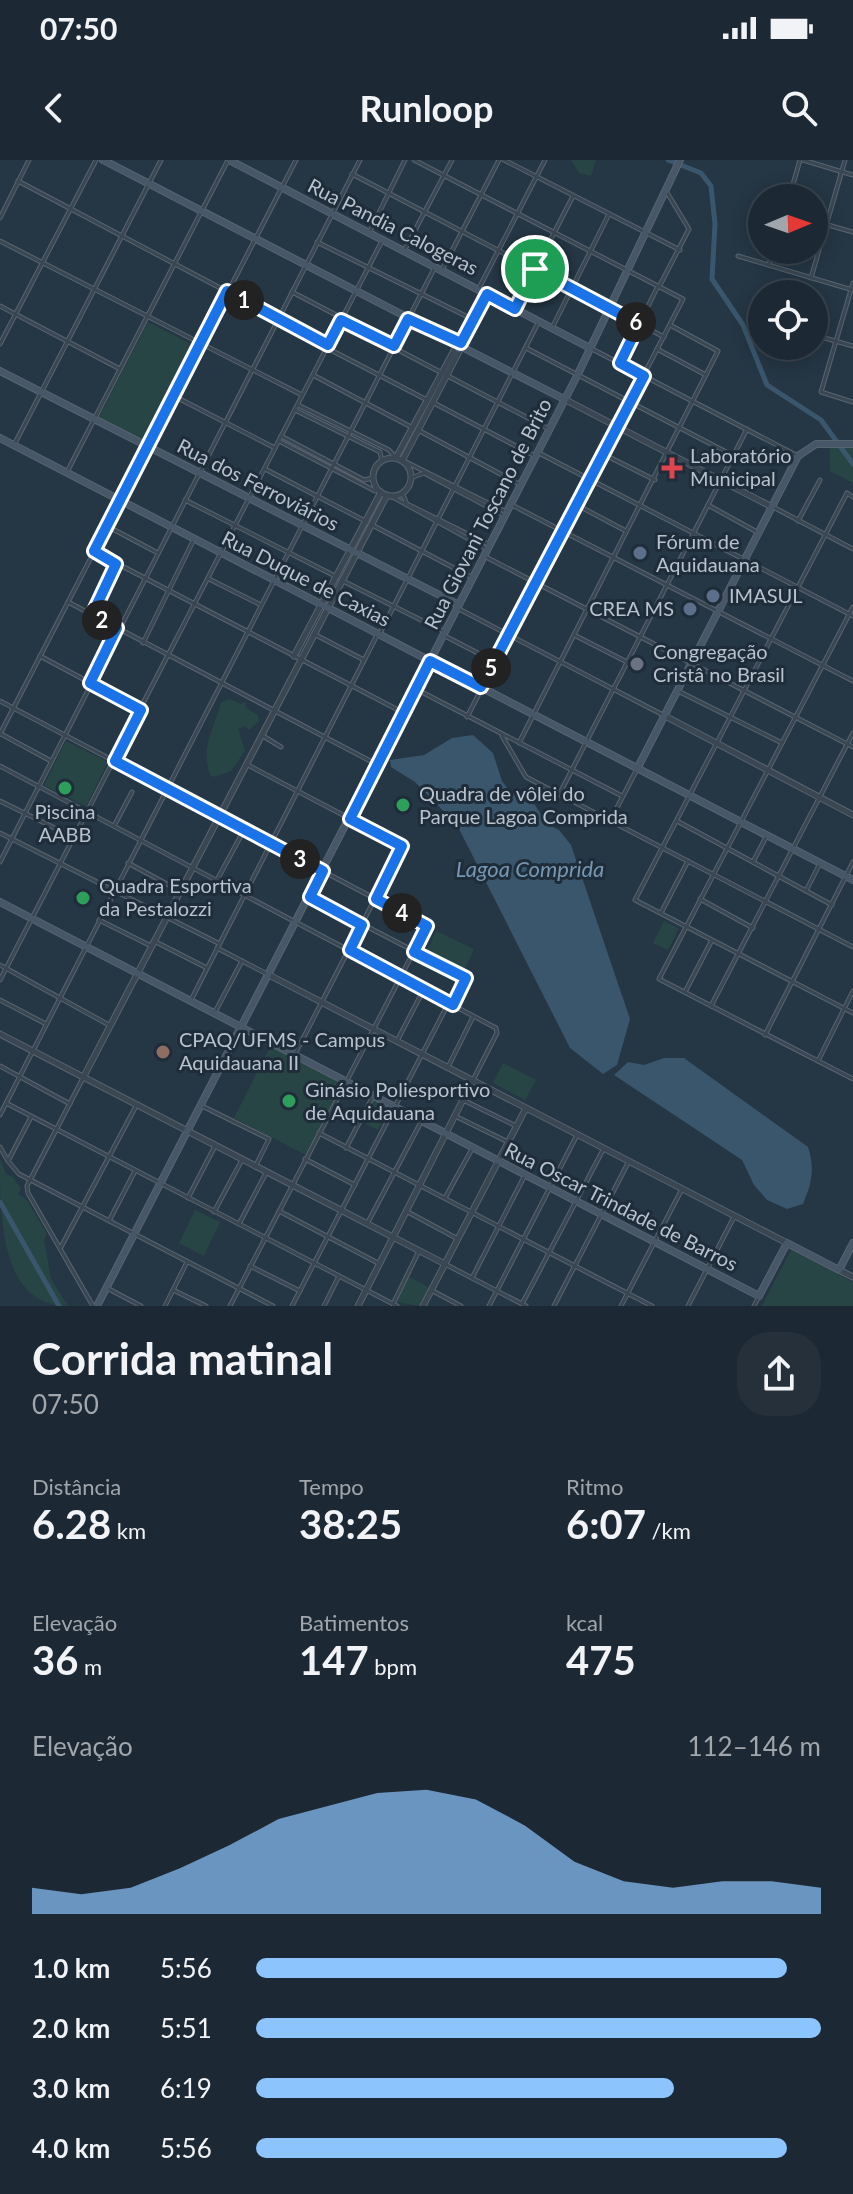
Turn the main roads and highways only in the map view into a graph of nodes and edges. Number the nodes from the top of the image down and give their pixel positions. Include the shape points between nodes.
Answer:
1 (103, 160) edge
2 (228, 160) edge
3 (680, 160) edge
4 (590, 348) junction
5 (0, 371) edge
6 (564, 399) junction
7 (0, 438) edge
8 (851, 444) edge
9 (458, 606) junction
10 (430, 661) junction
11 (637, 769) junction
12 (849, 878) edge
13 (0, 902) edge
14 (242, 1028) junction
15 (853, 1243) edge
16 (95, 1306) edge

1 - 6 main road
2 - 4 main road, Rua Pandia Calogeras
3 - 4 main road, Rua Giovani Toscano de Brito
4 - 6 main road, Rua Giovani Toscano de Brito
5 - 9 main road, Rua dos Ferroviários
6 - 9 main road, Rua Giovani Toscano de Brito
7 - 10 main road, Rua Duque de Caxias
8 - 11 main road via 816,444 798,456
9 - 10 main road, Rua Giovani Toscano de Brito
10 - 11 main road, Rua Duque de Caxias
10 - 14 main road, Rua Giovani Toscano de Brito
11 - 12 main road, Rua Duque de Caxias
13 - 14 main road, Rua Oscar Trindade de Barros
14 - 15 main road, Rua Oscar Trindade de Barros via 759,1296 787,1243 839,1270
14 - 16 main road, Rua Giovani Toscano de Brito

